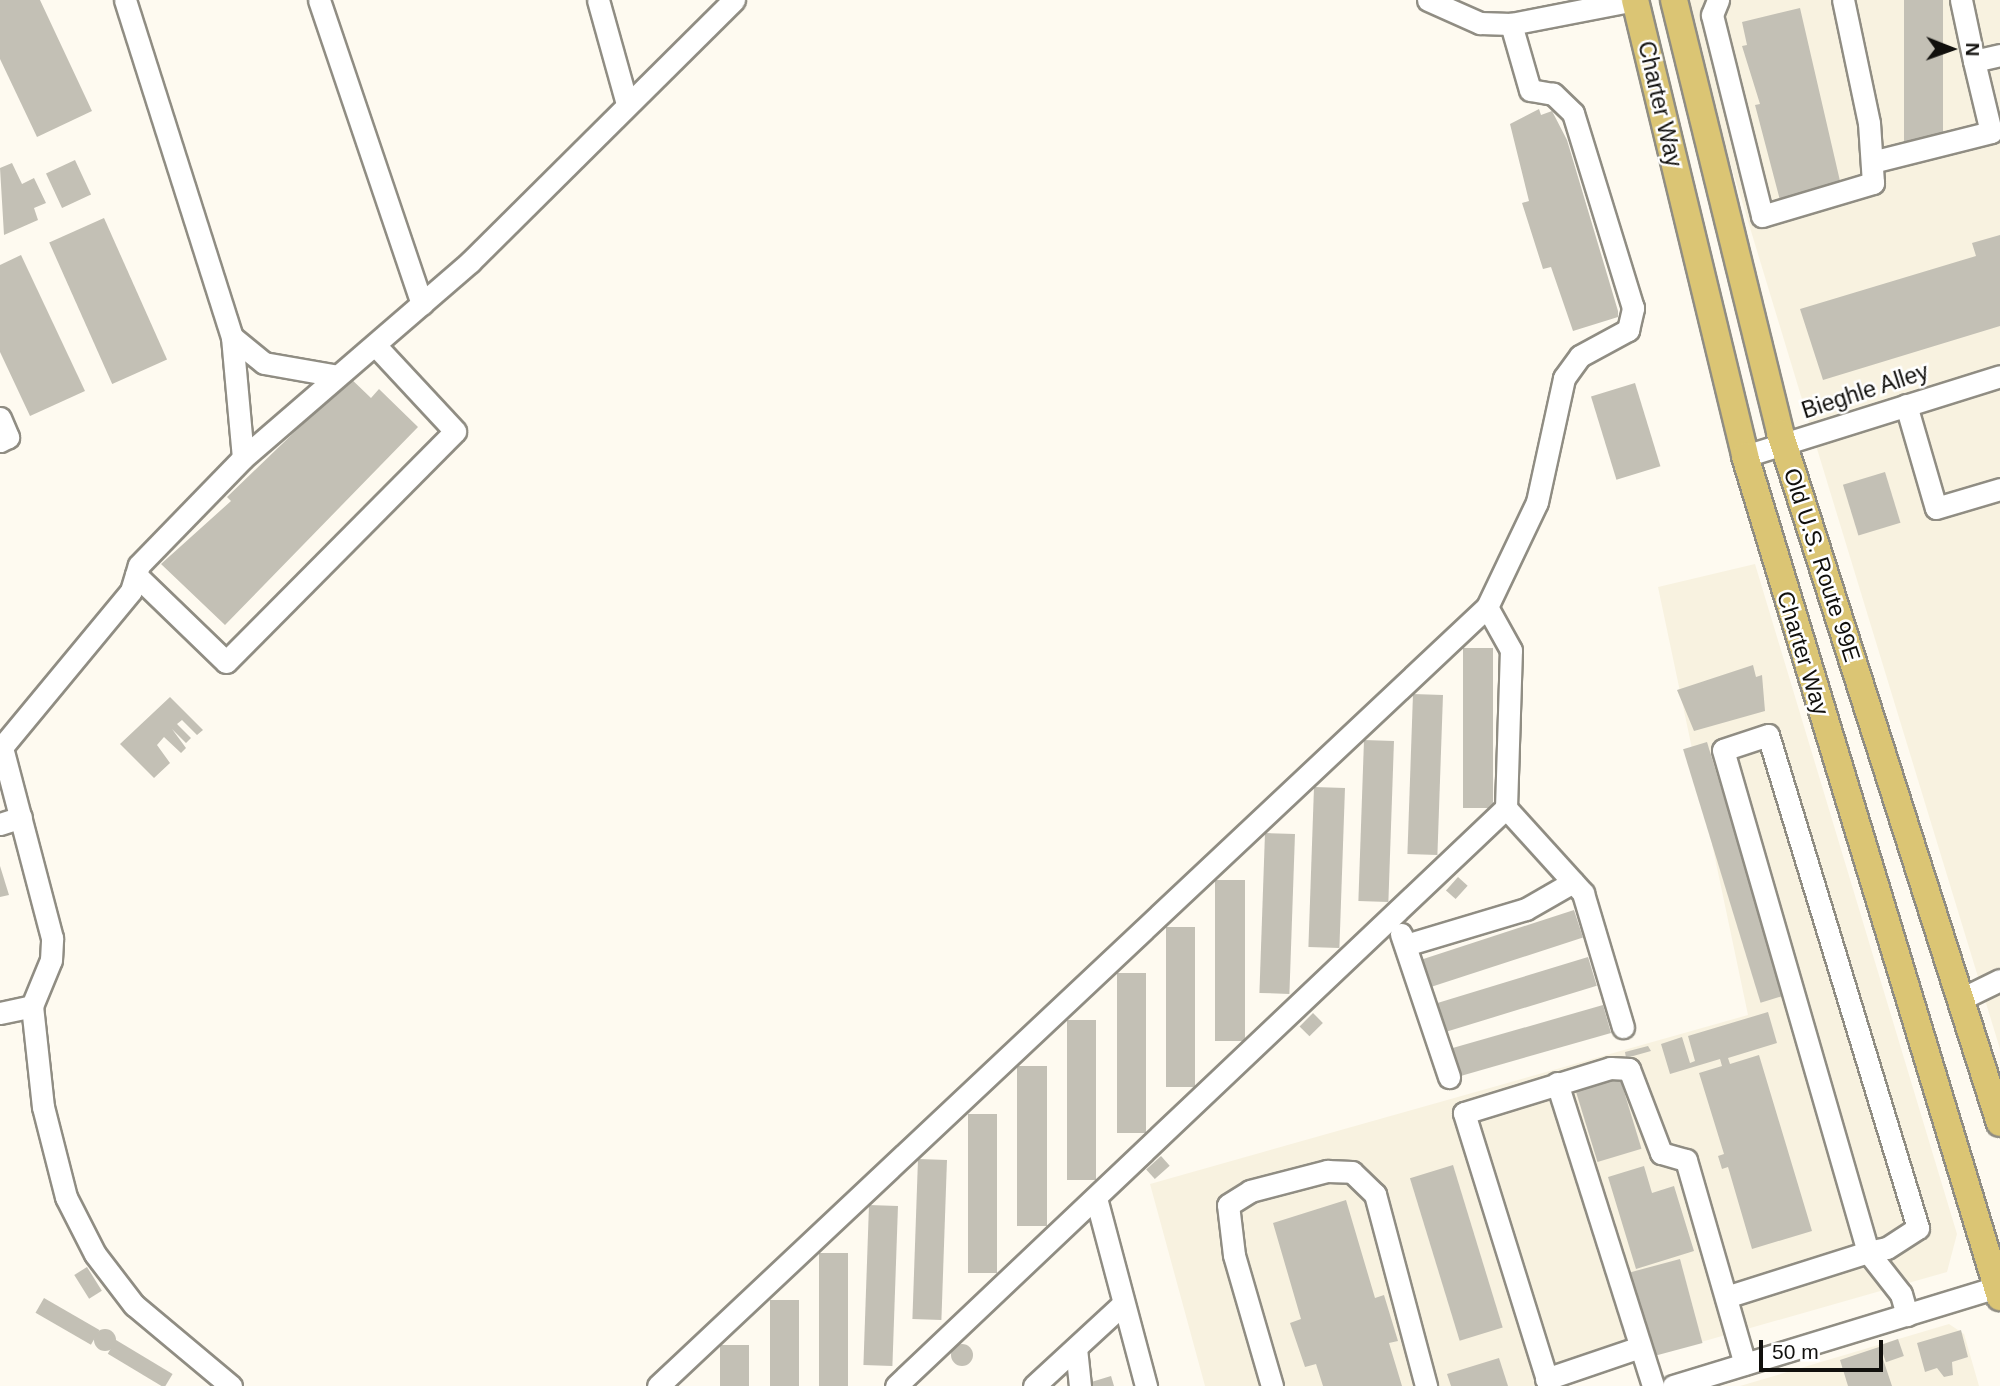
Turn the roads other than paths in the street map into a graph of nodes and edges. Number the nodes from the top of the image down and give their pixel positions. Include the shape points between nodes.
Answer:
1 (125, 0) edge
2 (319, 0) edge
3 (598, 0) edge
4 (699, 0) edge
5 (734, 0) edge
6 (1428, 0) edge
7 (1635, 0) edge
8 (1674, 0) edge
9 (1718, 0) edge
10 (1843, 0) edge
11 (1961, 0) edge
12 (706, 21) junction
13 (1511, 24) junction
14 (2000, 55) edge
15 (1974, 61) junction
16 (627, 104) junction
17 (1872, 162) junction
18 (422, 304) junction
19 (232, 337) junction
20 (377, 347) junction
21 (333, 375) junction
22 (2000, 376) edge
23 (1906, 405) junction
24 (0, 418) edge
25 (0, 441) edge
26 (1784, 444) junction
27 (1745, 456) junction
28 (243, 458) junction
29 (2000, 489) edge
30 (136, 575) junction
31 (1486, 607) junction
32 (1, 744) edge
33 (1506, 808) junction
34 (21, 817) junction
35 (0, 824) edge
36 (1573, 882) junction
37 (1390, 922) junction
38 (1409, 944) junction
39 (2000, 980) edge
40 (1961, 999) junction
41 (32, 1006) junction
42 (0, 1013) edge
43 (1623, 1027) dead end
44 (1449, 1077) dead end
45 (1557, 1083) junction
46 (2000, 1123) edge
47 (1096, 1198) junction
48 (1868, 1252) junction
49 (1999, 1290) edge
50 (1726, 1297) junction
51 (1123, 1304) junction
52 (1907, 1315) junction
53 (1640, 1347) junction
54 (1076, 1348) junction
55 (1745, 1364) junction
56 (1548, 1382) edge
57 (231, 1386) edge
58 (658, 1386) edge
59 (896, 1386) edge
60 (1034, 1386) edge
61 (1080, 1386) edge
62 (1146, 1386) edge
63 (1272, 1386) edge
64 (1426, 1386) edge
65 (1653, 1386) edge
66 (1673, 1386) edge

1 - 19 street
2 - 18 street
3 - 16 street
4 - 12 street
5 - 12 street
6 - 13 street via 1480,23
7 - 13 street
7 - 27 main road, Charter Way
8 - 26 main road, Old U.S. Route 99E
9 - 17 street via 1712,15 1762,216 1873,183
10 - 17 street
11 - 15 street
12 - 16 street
13 - 31 street via 1530,90 1553,94 1573,113 1633,308 1628,330 1580,356 1564,378 1537,502
14 - 15 street
15 - 17 street via 1991,132
16 - 18 street
18 - 20 street
19 - 21 street via 264,363
19 - 28 street
20 - 21 street
20 - 30 street via 455,431 226,662
21 - 28 street
22 - 23 street, Bieghle Alley
23 - 26 street, Bieghle Alley
23 - 29 street via 1936,508
24 - 25 street via 8,437
26 - 27 street, Bieghle Alley
26 - 40 main road, Old U.S. Route 99E
27 - 49 main road, Charter Way
28 - 30 street
30 - 32 street via 131,591
31 - 33 street via 1511,650
31 - 58 street
32 - 34 street
33 - 36 street
33 - 37 street
34 - 35 street
34 - 41 street via 52,938 51,960
36 - 38 street via 1526,909
36 - 43 street via 1588,902
37 - 38 street
37 - 47 street
38 - 44 street
39 - 40 street
40 - 46 main road, Old U.S. Route 99E
41 - 42 street
41 - 57 street via 50,1148 95,1254 160,1332
45 - 50 street via 1629,1069 1661,1153 1686,1160
45 - 53 street
45 - 56 street via 1464,1113
47 - 51 street
47 - 59 street
48 - 48 street via 1723,750 1768,736 1917,1228
48 - 50 street
48 - 52 street via 1901,1294
49 - 52 street
50 - 55 street
51 - 54 street
51 - 62 street
52 - 55 street
53 - 56 street
53 - 65 street
54 - 60 street
54 - 61 street
55 - 66 street
63 - 64 street via 1234,1255 1228,1205 1250,1191 1327,1171 1352,1172 1374,1194

